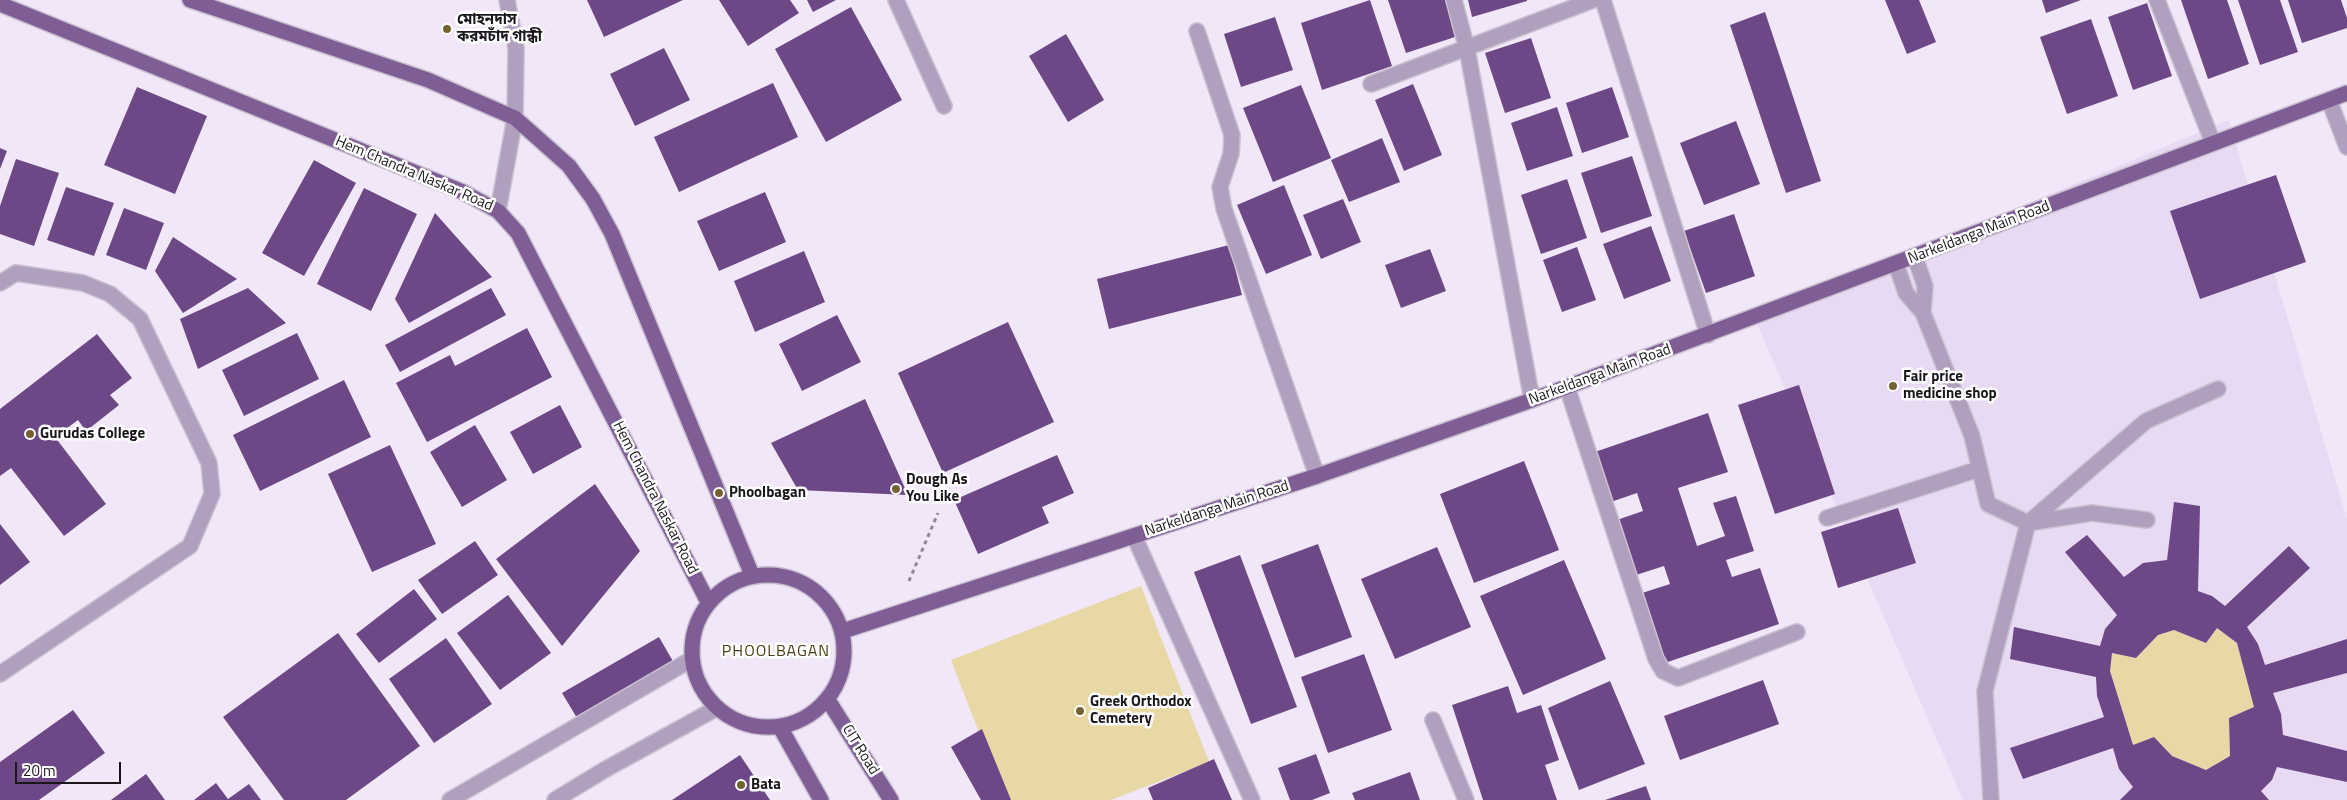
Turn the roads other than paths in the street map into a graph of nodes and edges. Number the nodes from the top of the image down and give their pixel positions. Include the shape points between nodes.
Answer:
1 (190, 0) edge
2 (507, 0) edge
3 (896, 0) edge
4 (1454, 0) edge
5 (1593, 0) edge
6 (1603, 0) edge
7 (2157, 0) edge
8 (0, 4) edge
9 (1197, 31) dead end
10 (1467, 49) junction
11 (1371, 84) dead end
12 (2347, 93) edge
13 (2329, 100) junction
14 (944, 106) dead end
15 (515, 118) junction
16 (2213, 143) junction
17 (2347, 147) edge
18 (498, 211) junction
19 (1916, 257) junction
20 (1896, 264) junction
21 (0, 282) edge
22 (1923, 313) junction
23 (1708, 335) junction
24 (1567, 387) junction
25 (2218, 389) dead end
26 (1532, 400) junction
27 (1980, 469) junction
28 (1317, 476) junction
29 (1827, 518) dead end
30 (2147, 520) dead end
31 (2028, 523) junction
32 (1134, 536) junction
33 (752, 575) junction
34 (708, 602) junction
35 (843, 631) junction
36 (1797, 632) dead end
37 (692, 659) junction
38 (0, 674) edge
39 (828, 700) junction
40 (717, 708) junction
41 (1433, 720) dead end
42 (780, 727) junction
43 (450, 800) edge
44 (555, 800) edge
45 (821, 800) edge
46 (891, 800) edge
47 (1252, 800) edge
48 (1466, 800) edge
49 (1991, 800) edge

1 - 15 main road via 428,80
2 - 15 street via 516,48
3 - 14 street
4 - 10 street
5 - 10 street
6 - 23 street
7 - 16 street
8 - 18 main road, Hem Chandra Naskar Road via 463,192
9 - 28 street via 1232,135 1231,154 1220,187 1224,209
10 - 11 street
10 - 26 street
12 - 13 main road, Narkeldanga Main Road
13 - 16 main road, Narkeldanga Main Road
13 - 17 street
15 - 18 street
15 - 33 main road via 569,166 612,234
16 - 19 main road, Narkeldanga Main Road
18 - 34 main road, Hem Chandra Naskar Road via 518,233
19 - 20 main road, Narkeldanga Main Road
19 - 22 street via 1925,286
20 - 22 street via 1906,293
20 - 23 main road, Narkeldanga Main Road
21 - 38 street via 16,273 83,283 110,294 140,319 209,463 212,494 190,546
22 - 27 street via 1972,436
23 - 24 main road, Narkeldanga Main Road
24 - 26 main road, Narkeldanga Main Road
24 - 36 street via 1663,671 1678,678
25 - 31 street via 2146,421
26 - 28 main road, Narkeldanga Main Road
27 - 29 street
27 - 31 street via 1988,504
28 - 32 main road, Narkeldanga Main Road
30 - 31 street via 2092,513
31 - 49 street via 1985,691
32 - 35 main road, Narkeldanga Main Road
32 - 47 street
33 - 34 main road
33 - 35 main road via 779,574 805,582 832,606
34 - 37 main road via 692,637
35 - 39 main road via 841,676
37 - 40 main road via 706,698
37 - 43 street
39 - 42 main road via 806,718
39 - 46 main road, CIT Road
40 - 42 main road via 725,716 753,727
40 - 44 street
41 - 48 street
42 - 45 main road

